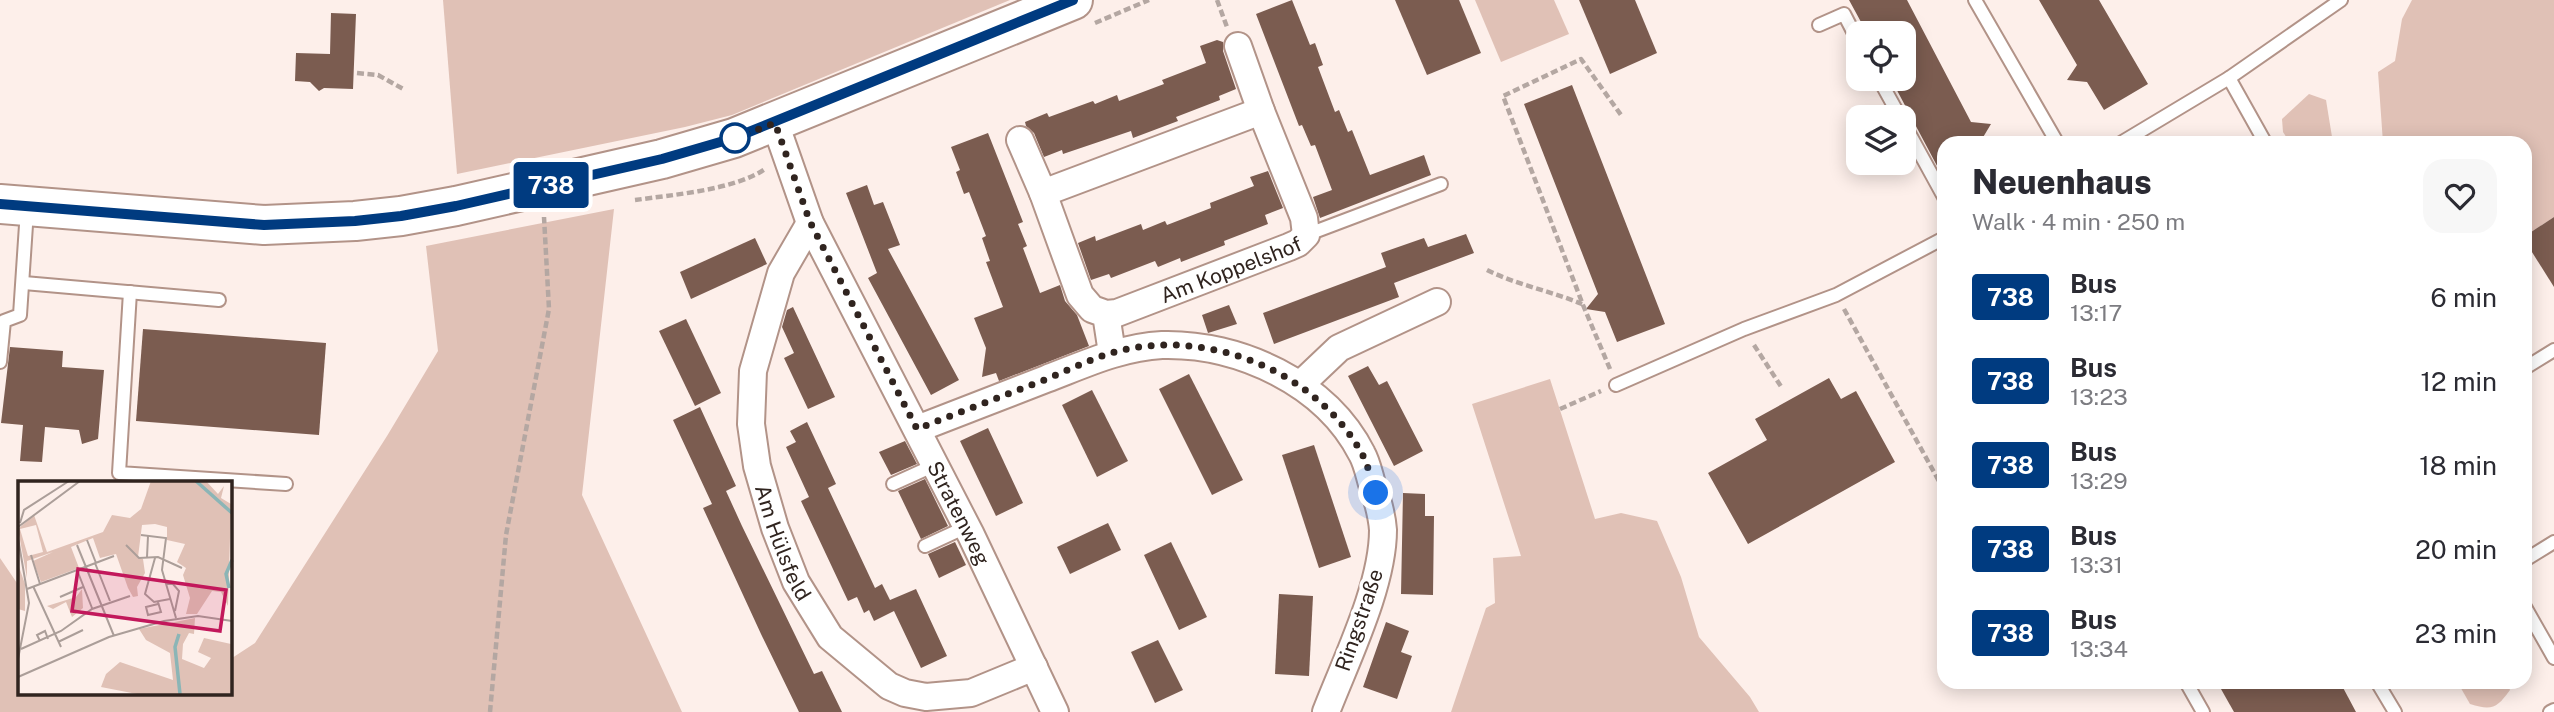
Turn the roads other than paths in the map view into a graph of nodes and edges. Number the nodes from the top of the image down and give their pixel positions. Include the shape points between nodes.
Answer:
1 (1073, 0) edge
2 (1975, 0) edge
3 (2341, 0) edge
4 (1848, 21) edge
5 (1819, 25) dead end
6 (1238, 46) dead end
7 (2230, 78) junction
8 (1261, 111) junction
9 (775, 123) junction
10 (2053, 136) edge
11 (2132, 136) edge
12 (2262, 136) edge
13 (1020, 140) dead end
14 (1916, 146) edge
15 (1441, 184) dead end
16 (1937, 184) edge
17 (1043, 193) junction
18 (14, 205) edge
19 (810, 222) junction
20 (1306, 235) junction
21 (1937, 242) edge
22 (24, 283) junction
23 (130, 292) junction
24 (219, 300) dead end
25 (1437, 302) dead end
26 (1106, 314) junction
27 (2554, 350) edge
28 (1112, 353) junction
29 (0, 362) edge
30 (2532, 364) edge
31 (1616, 384) road end
32 (1300, 385) junction
33 (917, 429) junction
34 (935, 465) junction
35 (286, 484) dead end
36 (893, 484) dead end
37 (967, 527) junction
38 (2554, 542) edge
39 (925, 546) dead end
40 (2532, 556) edge
41 (2532, 619) edge
42 (2554, 658) edge
43 (1034, 667) junction
44 (2190, 689) edge
45 (2381, 689) edge
46 (1055, 712) edge
47 (1326, 712) edge
48 (2203, 712) edge
49 (2395, 712) edge

1 - 9 main road
2 - 10 lane
3 - 7 lane
4 - 5 lane via 1844,14
6 - 8 street, Am Koppelshof
7 - 11 lane
7 - 12 lane
8 - 17 street
8 - 20 street, Am Koppelshof via 1304,218
9 - 18 main road via 662,159 456,206 355,221 264,225
9 - 19 street, Stratenweg
13 - 17 street
14 - 16 lane
15 - 20 lane
17 - 26 street via 1080,295 1092,309
18 - 22 lane
19 - 33 street, Stratenweg
19 - 43 street, Am Hülsfeld via 781,273 753,371 751,424 757,466 796,582 830,637 889,686 905,693 926,697 971,693
20 - 26 street, Am Koppelshof via 1289,247
21 - 31 lane via 1836,295
22 - 23 lane
22 - 29 lane via 20,315 4,321
23 - 24 lane
23 - 35 lane via 119,472
25 - 32 street via 1339,348
26 - 28 street
27 - 30 lane
28 - 32 street, Ringstraße via 1161,345 1228,352
28 - 33 street, Ringstraße
32 - 47 street, Ringstraße via 1336,416 1363,454 1383,530 1371,592
33 - 34 street, Stratenweg
34 - 36 lane
34 - 37 street, Stratenweg
37 - 39 lane
37 - 43 street, Stratenweg
38 - 40 lane
41 - 42 lane
43 - 46 street, Stratenweg
44 - 48 lane
45 - 49 lane

